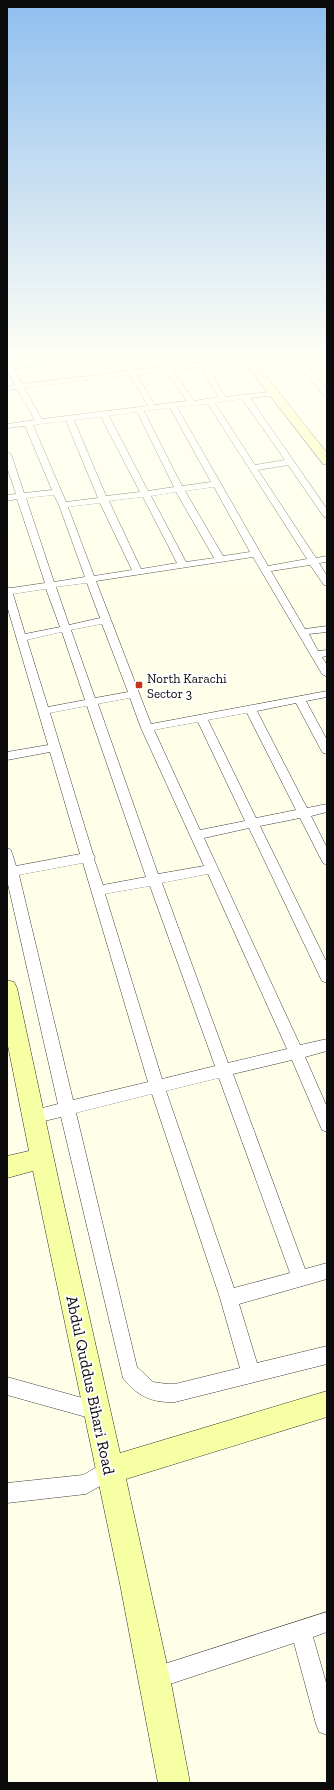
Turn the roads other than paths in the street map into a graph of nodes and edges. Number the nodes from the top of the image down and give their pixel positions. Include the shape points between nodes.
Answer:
1 (34, 438) edge
2 (77, 438) edge
3 (116, 438) edge
4 (153, 438) edge
5 (191, 438) edge
6 (233, 438) edge
7 (273, 438) edge
8 (308, 438) edge
9 (7, 454) edge
10 (290, 462) junction
11 (327, 462) edge
12 (252, 468) junction
13 (217, 484) junction
14 (179, 489) junction
15 (57, 492) junction
16 (145, 494) junction
17 (20, 497) junction
18 (7, 498) edge
19 (103, 499) junction
20 (63, 505) junction
21 (327, 515) edge
22 (256, 554) junction
23 (327, 559) edge
24 (220, 560) junction
25 (313, 561) junction
26 (183, 565) junction
27 (265, 569) junction
28 (137, 571) junction
29 (90, 579) junction
30 (327, 583) edge
31 (50, 585) junction
32 (7, 591) edge
33 (105, 620) junction
34 (66, 629) junction
35 (327, 629) edge
36 (302, 632) junction
37 (22, 638) junction
38 (327, 653) edge
39 (315, 654) junction
40 (327, 674) edge
41 (134, 694) junction
42 (327, 694) edge
43 (298, 699) junction
44 (92, 702) junction
45 (250, 708) junction
46 (44, 711) junction
47 (201, 718) junction
48 (147, 728) junction
49 (55, 747) junction
50 (327, 750) edge
51 (7, 756) edge
52 (327, 808) edge
53 (303, 813) junction
54 (252, 823) junction
55 (196, 835) junction
56 (7, 853) edge
57 (89, 857) junction
58 (327, 860) edge
59 (211, 869) junction
60 (12, 872) junction
61 (154, 880) junction
62 (97, 891) junction
63 (327, 977) edge
64 (7, 988) edge
65 (327, 1045) edge
66 (296, 1052) junction
67 (224, 1070) junction
68 (157, 1087) junction
69 (68, 1108) junction
70 (32, 1117) junction
71 (327, 1125) edge
72 (41, 1158) junction
73 (7, 1167) edge
74 (327, 1271) edge
75 (300, 1278) junction
76 (229, 1298) junction
77 (327, 1355) edge
78 (251, 1374) junction
79 (7, 1386) edge
80 (327, 1404) edge
81 (97, 1412) junction
82 (109, 1470) junction
83 (7, 1493) edge
84 (327, 1622) edge
85 (301, 1631) junction
86 (155, 1678) junction
87 (327, 1724) edge
88 (174, 1783) edge

1 - 15 street
2 - 19 street
3 - 16 street
4 - 14 street
5 - 13 street
6 - 12 street
7 - 10 street
8 - 11 main road
9 - 17 street
10 - 12 street
10 - 21 street
12 - 25 street
13 - 14 street
13 - 22 street
14 - 16 street
14 - 24 street
15 - 17 street
15 - 20 street
16 - 19 street
16 - 26 street
17 - 18 street
17 - 31 street
19 - 20 street
19 - 28 street
20 - 29 street
22 - 24 street
22 - 27 street
23 - 25 street
24 - 26 street
25 - 27 street
25 - 30 street
26 - 28 street
27 - 36 street
28 - 29 street
29 - 31 street
29 - 33 street
31 - 32 street
31 - 34 street
32 - 37 street
33 - 34 street
33 - 41 street
34 - 37 street
34 - 44 street
35 - 36 street
36 - 39 street
37 - 46 street
38 - 39 street
39 - 40 street
41 - 44 street
41 - 48 street
42 - 43 street
43 - 45 street
43 - 50 street
44 - 46 street
44 - 61 street
45 - 47 street
45 - 53 street
46 - 49 street
47 - 48 street
47 - 54 street
48 - 55 street
49 - 51 street
49 - 57 street
52 - 53 street
53 - 54 street
53 - 58 street
54 - 55 street
54 - 63 street
55 - 59 street
56 - 60 street
57 - 60 street
57 - 62 street
59 - 61 street
59 - 66 street
60 - 69 street
61 - 62 street
61 - 67 street
62 - 68 street
64 - 70 main road, Abdul Quddus Bihari Road
65 - 66 street
66 - 67 street
66 - 71 street
67 - 68 street
67 - 75 street
68 - 69 street
68 - 76 street
69 - 70 street
69 - 78 street via 129,1372 139,1384 156,1393 175,1393
70 - 72 main road, Abdul Quddus Bihari Road
72 - 73 main road
72 - 81 main road, Abdul Quddus Bihari Road
74 - 75 street
75 - 76 street
76 - 78 street
77 - 78 street
79 - 81 street
80 - 82 main road
81 - 82 main road, Abdul Quddus Bihari Road
82 - 83 street via 86,1484
82 - 86 main road, Abdul Quddus Bihari Road
84 - 85 street
85 - 86 street
85 - 87 street
86 - 88 main road, Abdul Quddus Bihari Road

